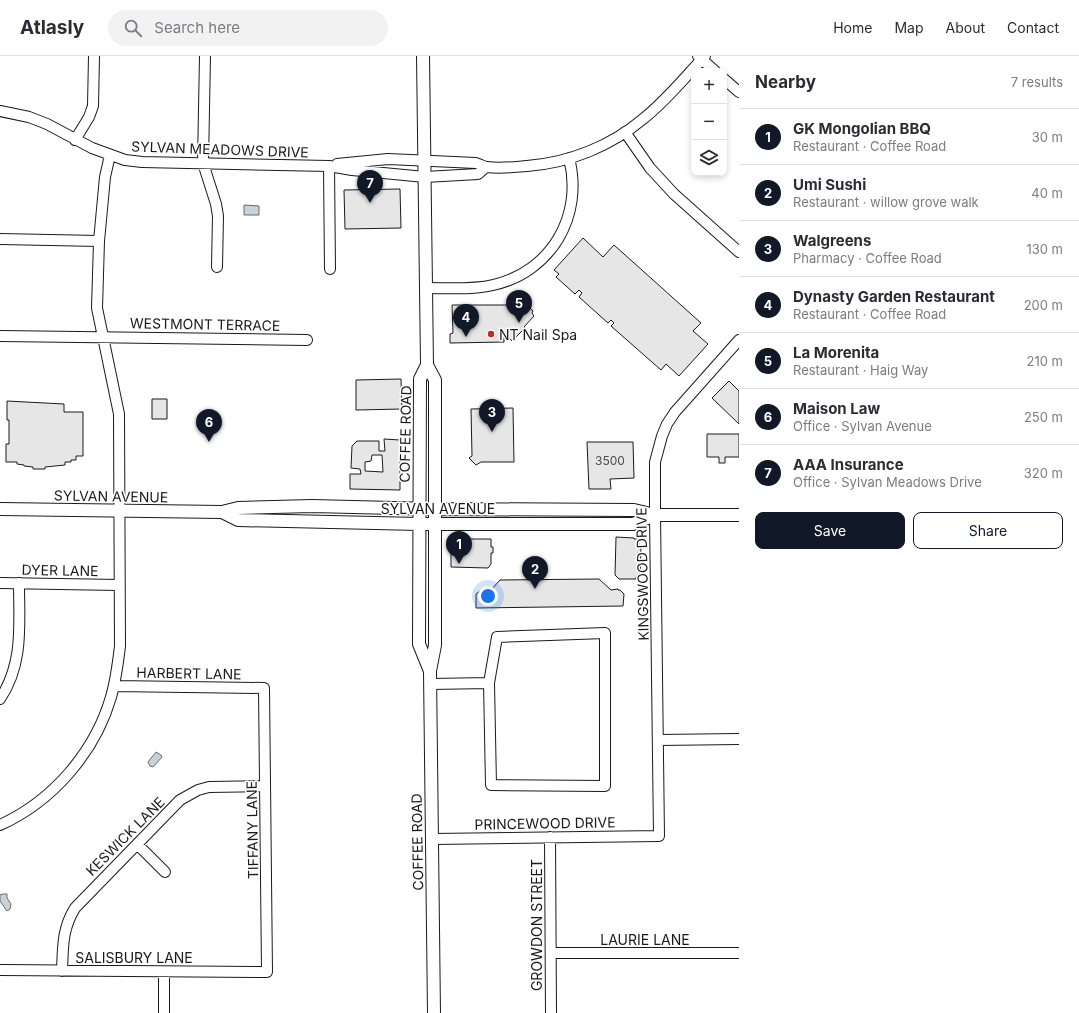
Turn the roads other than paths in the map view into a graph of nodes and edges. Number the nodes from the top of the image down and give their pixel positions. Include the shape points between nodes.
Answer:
1 (94, 56) edge
2 (206, 56) edge
3 (423, 56) edge
4 (702, 57) edge
5 (712, 68) edge
6 (727, 82) edge
7 (739, 92) edge
8 (0, 111) edge
9 (626, 132) junction
10 (75, 140) junction
11 (110, 155) junction
12 (569, 158) junction
13 (424, 161) junction
14 (203, 163) junction
15 (329, 166) junction
16 (486, 167) junction
17 (425, 177) junction
18 (0, 239) edge
19 (99, 241) junction
20 (739, 252) edge
21 (217, 267) dead end
22 (330, 269) dead end
23 (426, 288) junction
24 (0, 336) edge
25 (102, 337) junction
26 (307, 340) dead end
27 (739, 340) edge
28 (427, 365) junction
29 (0, 509) edge
30 (419, 509) junction
31 (435, 509) junction
32 (119, 511) junction
33 (222, 512) junction
34 (739, 514) edge
35 (654, 515) junction
36 (419, 524) junction
37 (435, 524) junction
38 (0, 582) edge
39 (19, 583) junction
40 (119, 585) junction
41 (430, 671) junction
42 (489, 683) junction
43 (430, 684) junction
44 (114, 686) junction
45 (264, 688) joint
46 (0, 699) edge
47 (739, 739) edge
48 (658, 740) junction
49 (265, 786) junction
50 (0, 825) edge
51 (659, 836) joint
52 (550, 837) junction
53 (432, 839) junction
54 (137, 844) junction
55 (165, 872) dead end
56 (551, 953) junction
57 (739, 953) edge
58 (0, 970) edge
59 (62, 971) junction
60 (164, 972) junction
61 (267, 972) joint
62 (164, 1013) edge
63 (434, 1013) edge
64 (551, 1013) edge

1 - 10 street via 93,106
2 - 14 street
3 - 13 main road, COFFEE ROAD
4 - 5 street
4 - 9 street, SYLVAN MEADOWS DRIVE via 660,104
6 - 7 street
8 - 10 street, SYLVAN MEADOWS DRIVE via 29,117
9 - 12 street, SYLVAN MEADOWS DRIVE via 589,152
9 - 20 street via 650,168 674,194
10 - 11 street, SYLVAN MEADOWS DRIVE
11 - 14 street, SYLVAN MEADOWS DRIVE via 142,162
11 - 19 street via 105,177
12 - 16 street, SYLVAN MEADOWS DRIVE via 535,166
12 - 23 street via 573,182 570,210 560,236 542,259 518,276 492,286
13 - 15 street, SYLVAN MEADOWS DRIVE via 388,159
13 - 16 street, SYLVAN MEADOWS DRIVE via 476,163
13 - 17 main road, COFFEE ROAD
14 - 15 street, SYLVAN MEADOWS DRIVE
14 - 21 street via 218,216
15 - 17 street, SYLVAN MEADOWS DRIVE
15 - 22 street
16 - 17 street, SYLVAN MEADOWS DRIVE via 478,174
17 - 23 main road, COFFEE ROAD
18 - 19 street
19 - 25 street via 97,308
23 - 28 main road, COFFEE ROAD
24 - 25 street, WESTMONT TERRACE
25 - 26 street, WESTMONT TERRACE
25 - 32 street via 119,414
27 - 35 street, KINGSWOOD DRIVE via 667,424 655,462
28 - 30 main road, COFFEE ROAD via 420,380
28 - 31 main road, COFFEE ROAD via 435,380
29 - 32 main road, SYLVAN AVENUE
30 - 31 main road, SYLVAN AVENUE
30 - 33 main road, SYLVAN AVENUE via 245,507
30 - 36 main road, COFFEE ROAD
31 - 35 main road, SYLVAN AVENUE via 634,510
31 - 37 main road, COFFEE ROAD
32 - 33 main road, SYLVAN AVENUE
32 - 40 street
33 - 36 main road, SYLVAN AVENUE via 238,520
34 - 35 main road, SYLVAN AVENUE
35 - 37 main road, SYLVAN AVENUE via 632,524
35 - 48 street, KINGSWOOD DRIVE
36 - 37 main road, SYLVAN AVENUE
36 - 41 main road, COFFEE ROAD via 419,644
37 - 41 main road, COFFEE ROAD via 435,645
38 - 39 street, DYER LANE
39 - 40 street, DYER LANE
39 - 46 street via 19,645 8,687
40 - 44 street via 120,646
41 - 43 main road, COFFEE ROAD
42 - 42 street via 491,785 605,786 605,633 497,637
42 - 43 street
43 - 53 main road, COFFEE ROAD
44 - 45 street, HARBERT LANE
44 - 50 street via 97,732 74,768 43,798
45 - 49 street, TIFFANY LANE
47 - 48 street
48 - 51 street, KINGSWOOD DRIVE
49 - 54 street, KESWICK LANE via 208,787 198,790 180,800
49 - 61 street, TIFFANY LANE
51 - 52 street, PRINCEWOOD DRIVE
52 - 53 street, PRINCEWOOD DRIVE
52 - 56 street, GROWDON STREET
53 - 63 main road, COFFEE ROAD
54 - 55 street
54 - 59 street, KESWICK LANE via 86,896 69,918 63,939
56 - 57 street, LAURIE LANE
56 - 64 street, GROWDON STREET
58 - 59 street, SALISBURY LANE
59 - 60 street, SALISBURY LANE
60 - 61 street, SALISBURY LANE
60 - 62 street

